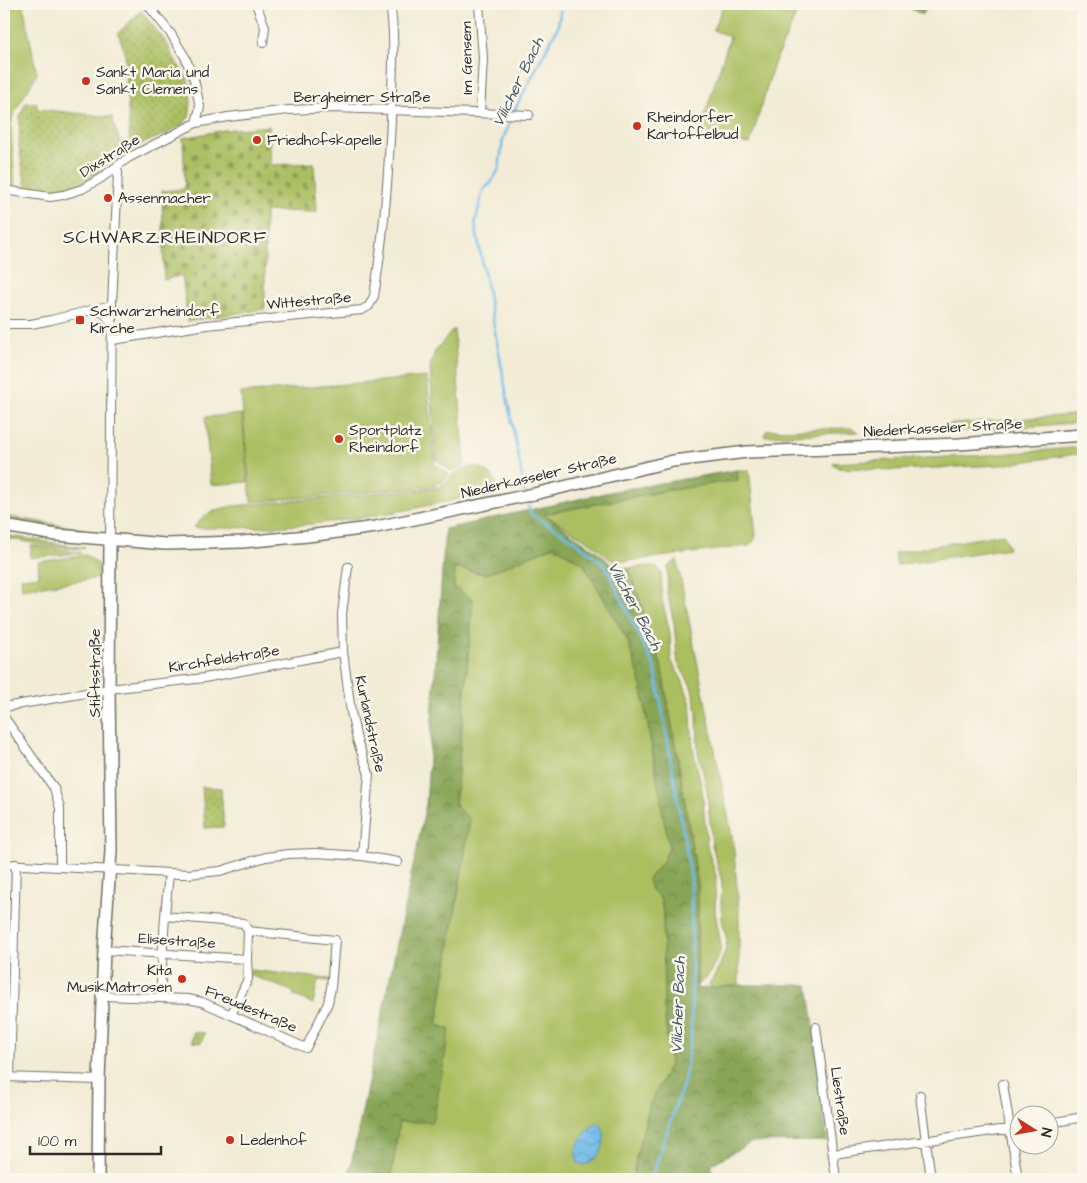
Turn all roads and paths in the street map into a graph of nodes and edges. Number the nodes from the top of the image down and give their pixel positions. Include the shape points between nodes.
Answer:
1 (147, 4) edge
2 (256, 4) edge
3 (390, 4) edge
4 (479, 4) edge
5 (263, 43) dead end
6 (391, 110) junction
7 (480, 112) junction
8 (529, 115) dead end
9 (196, 123) junction
10 (116, 167) junction
11 (4, 190) edge
12 (112, 305) junction
13 (79, 312) junction
14 (4, 324) edge
15 (113, 330) junction
16 (113, 340) junction
17 (1083, 435) edge
18 (4, 526) edge
19 (110, 540) junction
20 (348, 567) dead end
21 (343, 652) junction
22 (109, 689) junction
23 (4, 707) edge
24 (4, 717) edge
25 (362, 856) junction
26 (398, 862) dead end
27 (4, 864) edge
28 (16, 864) junction
29 (60, 866) junction
30 (110, 869) junction
31 (169, 873) junction
32 (165, 916) junction
33 (248, 931) junction
34 (104, 950) junction
35 (163, 954) junction
36 (247, 959) junction
37 (103, 996) junction
38 (160, 998) junction
39 (231, 1015) junction
40 (816, 1027) dead end
41 (7, 1077) edge
42 (99, 1080) junction
43 (1003, 1084) dead end
44 (920, 1095) dead end
45 (1083, 1117) edge
46 (1060, 1121) edge
47 (1010, 1126) edge
48 (1010, 1129) edge
49 (926, 1140) junction
50 (833, 1154) junction
51 (1015, 1156) edge
52 (98, 1179) edge
53 (836, 1179) edge
54 (931, 1179) edge
55 (1018, 1179) edge

1 - 9 street via 171,34 194,79 200,106
2 - 5 street via 265,28
3 - 6 street via 394,40
4 - 7 street, Im Gensem via 483,58
6 - 7 street, Bergheimer Straße
6 - 9 street, Bergheimer Straße via 289,110
6 - 16 street, Wittestraße via 384,220 374,296 369,306 362,310 206,325
7 - 8 street, Bergheimer Straße
9 - 10 street, Dixstraße
10 - 11 street, Dixstraße via 82,189 63,195
10 - 12 street, Stiftsstraße
12 - 13 street
12 - 15 street, Stiftsstraße
13 - 14 street via 44,322
13 - 15 street via 100,311 109,318
15 - 16 street, Stiftsstraße
16 - 19 street, Stiftsstraße
17 - 19 main road, Niederkasseler Straße via 959,444 747,452 673,461 376,527 242,542 165,544
18 - 19 main road, Niederkasseler Straße
19 - 22 main road, Stiftsstraße
20 - 21 street, Kurlandstraße via 342,614
21 - 22 street, Kirchfeldstraße via 204,678
21 - 25 street, Kurlandstraße via 353,722 369,774
22 - 23 street, Kirchfeldstraße
22 - 30 main road, Stiftsstraße
24 - 29 street via 54,788 60,808
25 - 26 street
25 - 31 street via 288,854 208,873
27 - 28 street
28 - 29 street
28 - 41 street
29 - 30 street
30 - 31 street
30 - 34 main road, Stiftsstraße
31 - 32 street
32 - 33 street via 244,923
32 - 35 street
33 - 36 street
33 - 39 street, Freudestraße via 335,940 332,988 306,1048
34 - 35 street, Elisestraße
34 - 37 main road, Stiftsstraße
35 - 36 street, Elisestraße
35 - 38 street
36 - 39 street via 248,979
37 - 38 street, Freudestraße
37 - 42 main road, Stiftsstraße
38 - 39 street, Freudestraße via 188,998
40 - 50 street, Liestraße
41 - 42 street
42 - 52 main road, Stiftsstraße
43 - 47 street
44 - 49 street
45 - 46 street
48 - 49 street
49 - 50 street
49 - 54 street
50 - 53 street, Liestraße
51 - 55 street

